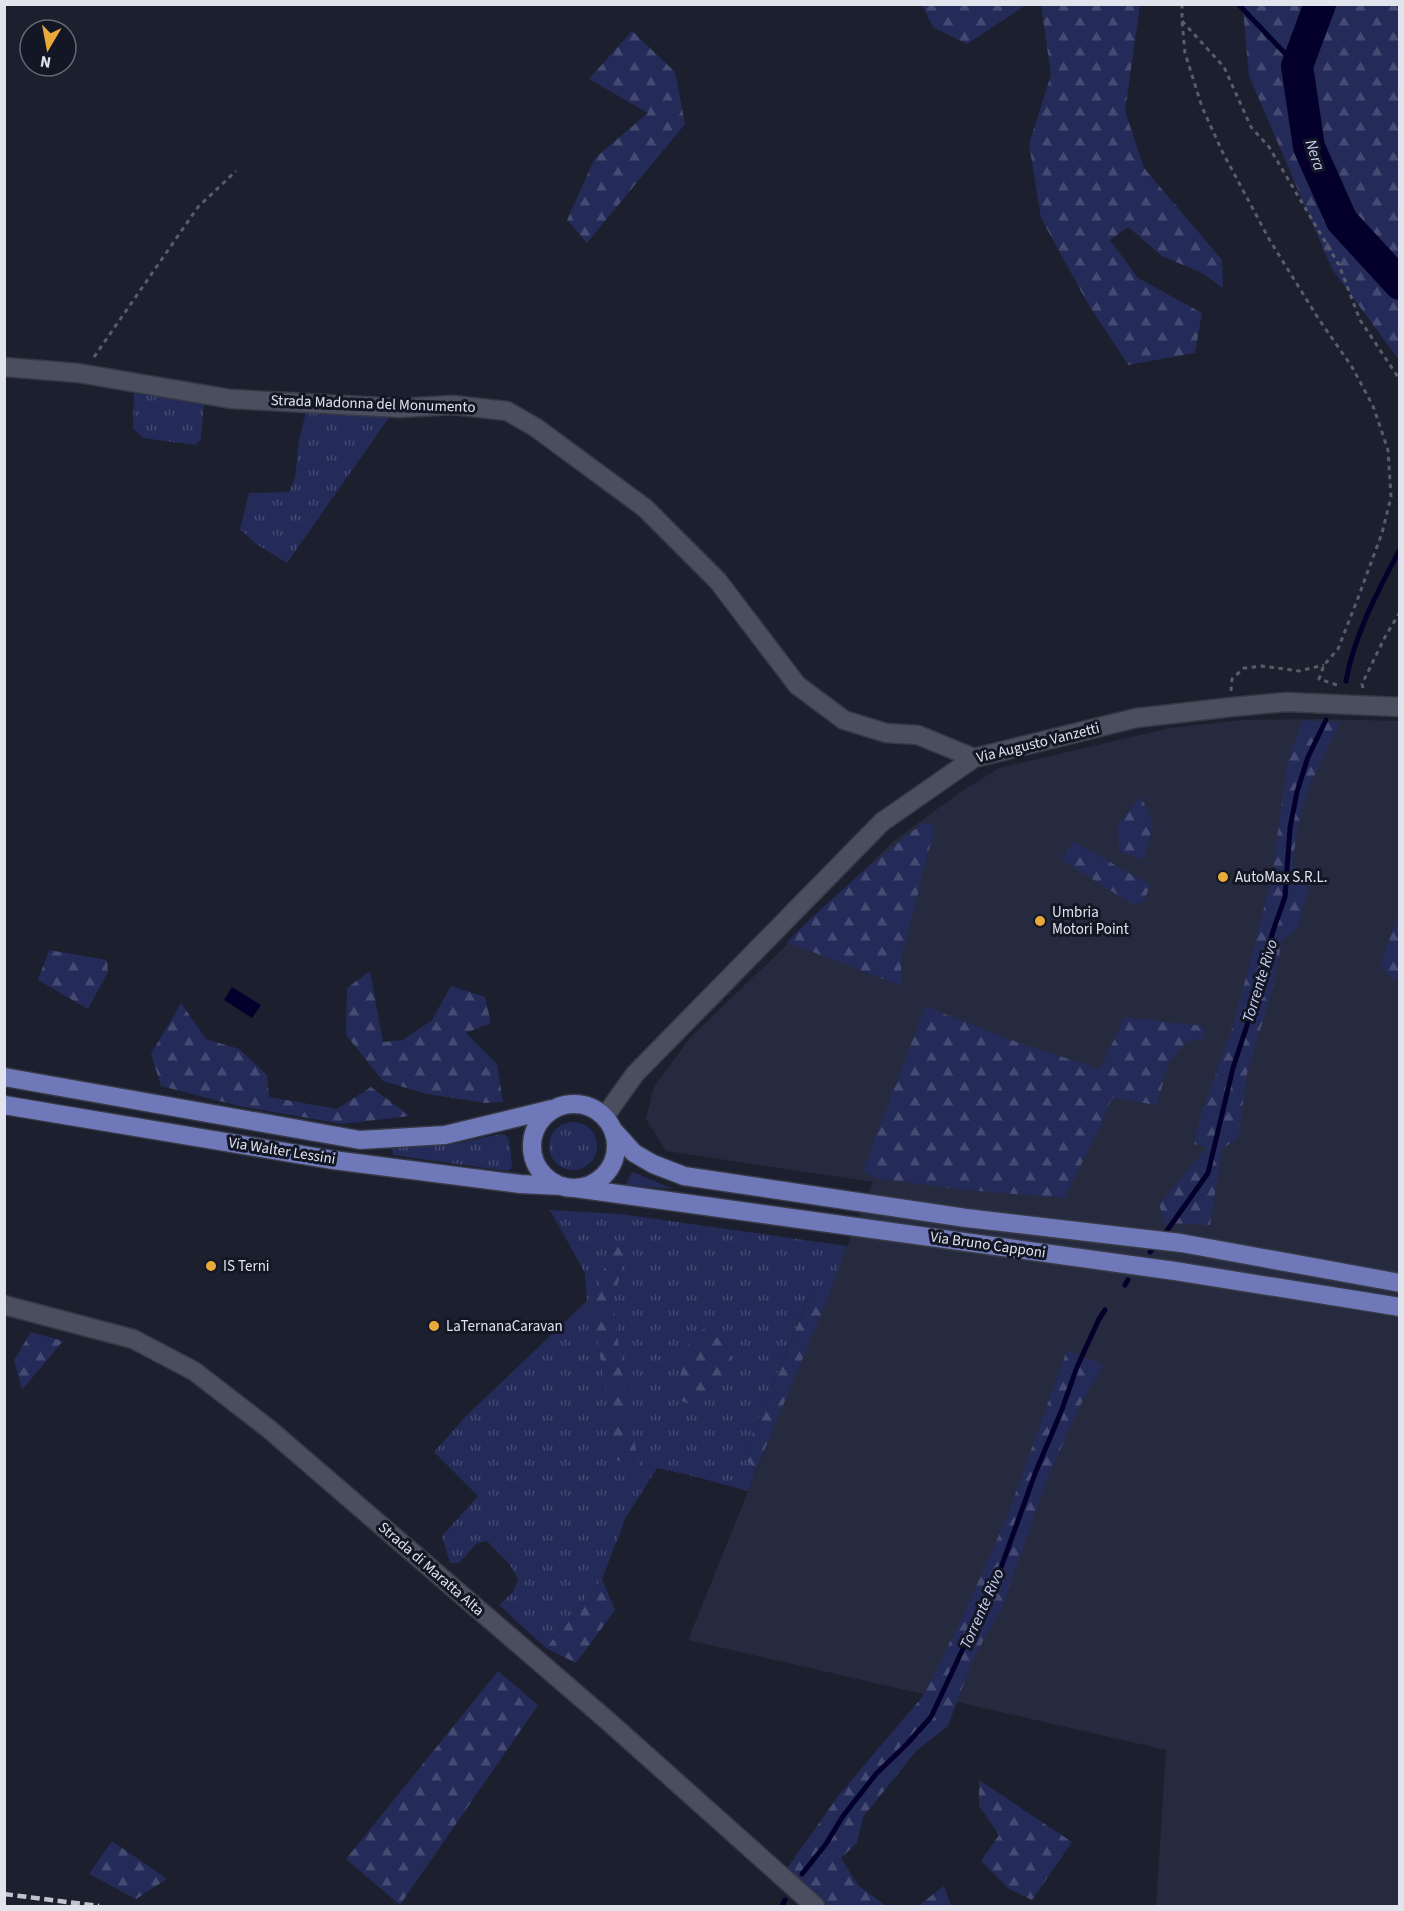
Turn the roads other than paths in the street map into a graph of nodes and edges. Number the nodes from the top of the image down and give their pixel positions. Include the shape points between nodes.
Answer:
1 (4, 367) edge
2 (1400, 707) edge
3 (974, 758) junction
4 (4, 1077) edge
5 (4, 1105) edge
6 (552, 1109) junction
7 (605, 1116) junction
8 (615, 1132) junction
9 (568, 1187) junction
10 (1400, 1283) edge
11 (4, 1305) edge
12 (1400, 1307) edge
13 (815, 1906) edge

1 - 3 street, Strada Madonna del Monumento via 78,373 231,399 400,408 453,405 507,411 536,427 645,508 718,581 797,684 844,720 886,733 918,735
2 - 3 street, Via Augusto Vanzetti via 1286,702 1136,718
3 - 7 street, Via Augusto Vanzetti via 882,822 635,1074
4 - 6 main road, Via Walter Lessini via 360,1140 445,1135
5 - 9 main road, Via Walter Lessini via 333,1160
6 - 7 main road via 580,1103
6 - 9 main road via 534,1131 533,1158 549,1180
7 - 8 main road
8 - 9 main road via 617,1146 609,1170 588,1186
8 - 10 main road, Via Bruno Capponi via 634,1153 684,1176 966,1218 1181,1244
9 - 12 main road, Via Bruno Capponi via 1175,1271
11 - 13 street, Strada di Maratta Alta via 133,1339 194,1371 269,1429

